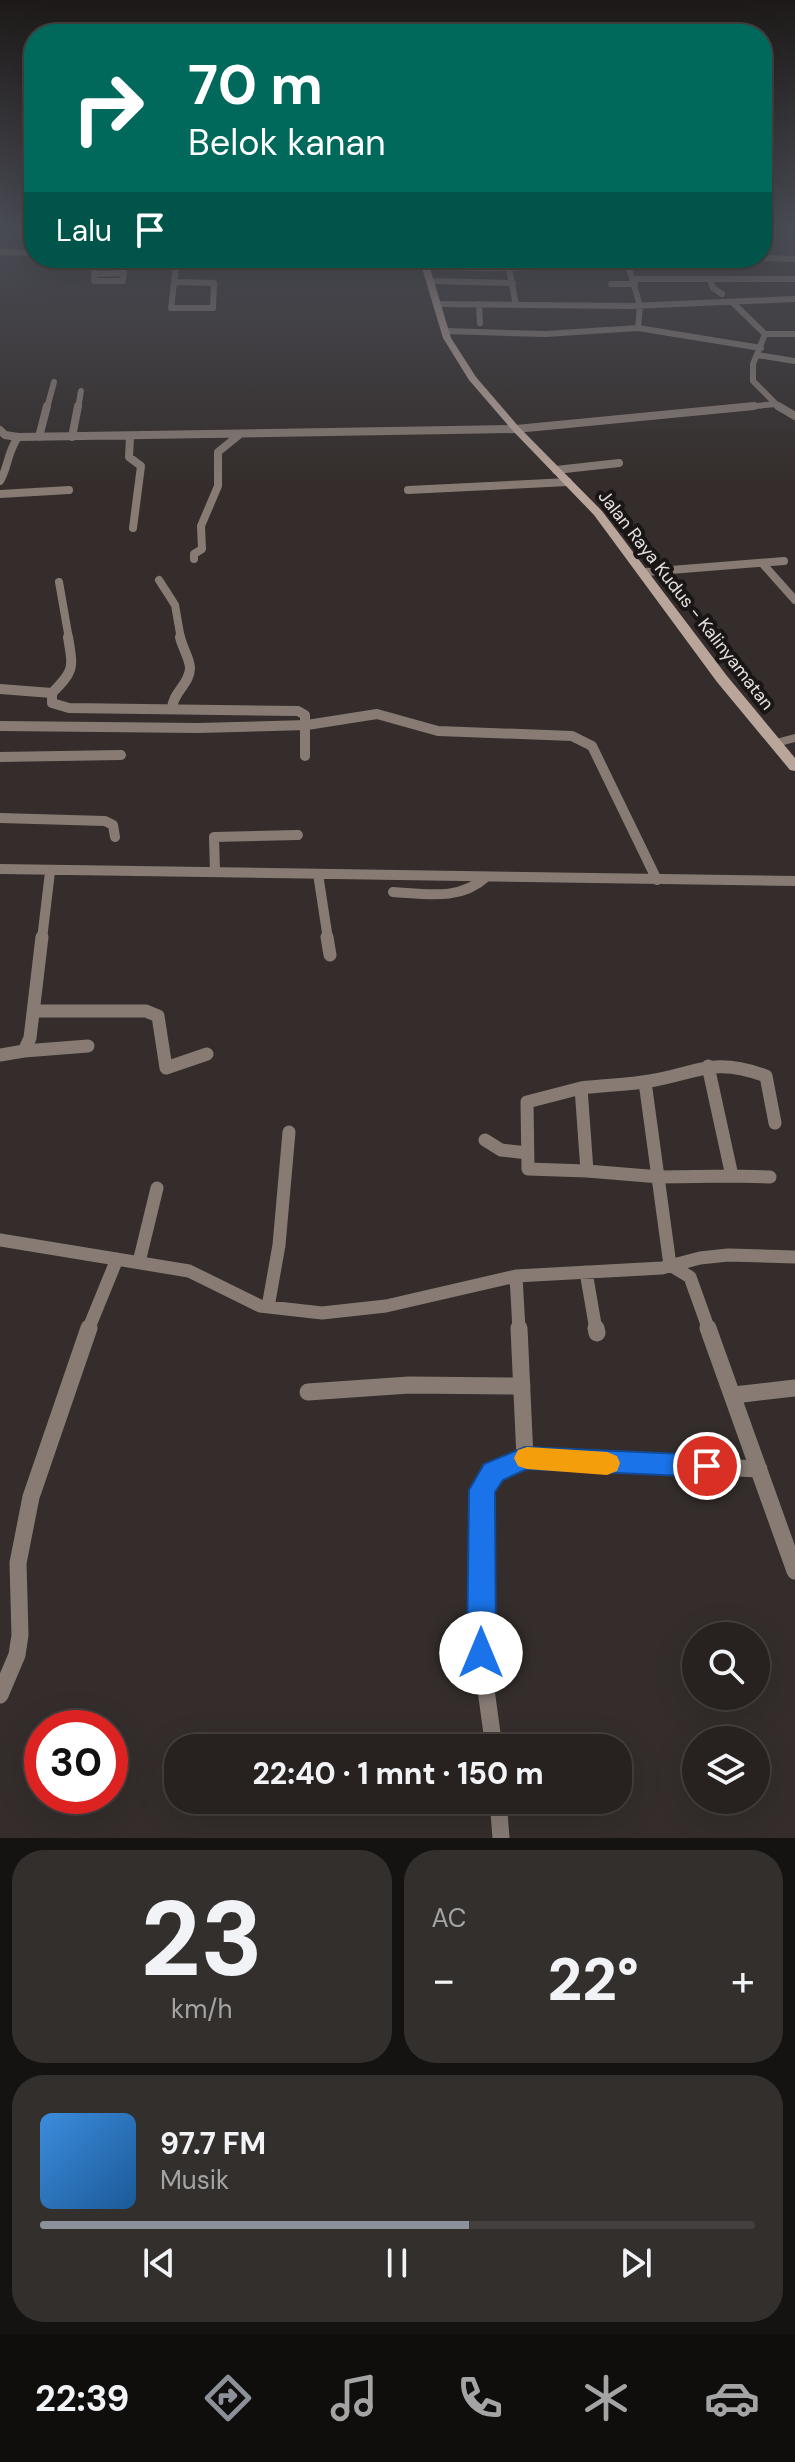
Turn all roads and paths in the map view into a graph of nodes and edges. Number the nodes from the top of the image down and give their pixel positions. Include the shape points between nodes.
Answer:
1 (441, 316) edge
2 (480, 316) edge
3 (639, 316) edge
4 (749, 316) edge
5 (480, 323) dead end
6 (638, 328) junction
7 (445, 331) junction
8 (765, 334) junction
9 (795, 334) edge
10 (759, 352) junction
11 (795, 361) edge
12 (54, 382) dead end
13 (81, 391) dead end
14 (776, 404) junction
15 (795, 416) edge
16 (516, 429) junction
17 (2, 433) edge
18 (239, 435) junction
19 (18, 437) junction
20 (39, 437) junction
21 (72, 437) junction
22 (130, 437) junction
23 (619, 463) dead end
24 (556, 470) junction
25 (1, 481) edge
26 (568, 482) junction
27 (69, 490) dead end
28 (408, 490) dead end
29 (0, 494) edge
30 (0, 507) edge
31 (133, 528) dead end
32 (194, 559) dead end
33 (784, 561) dead end
34 (762, 563) junction
35 (646, 572) junction
36 (159, 580) dead end
37 (59, 582) dead end
38 (795, 600) edge
39 (0, 689) edge
40 (52, 693) junction
41 (172, 709) junction
42 (307, 725) junction
43 (0, 726) edge
44 (795, 738) edge
45 (776, 743) junction
46 (121, 755) dead end
47 (305, 756) dead end
48 (0, 757) edge
49 (795, 767) edge
50 (0, 818) edge
51 (298, 835) dead end
52 (115, 837) dead end
53 (0, 869) edge
54 (50, 872) junction
55 (215, 872) junction
56 (318, 874) junction
57 (486, 877) junction
58 (657, 880) junction
59 (795, 881) edge
60 (393, 892) dead end
61 (330, 955) dead end
62 (34, 1011) junction
63 (88, 1046) dead end
64 (24, 1051) junction
65 (207, 1054) dead end
66 (0, 1055) edge
67 (708, 1066) junction
68 (645, 1082) junction
69 (581, 1087) junction
70 (775, 1123) dead end
71 (289, 1132) dead end
72 (485, 1140) dead end
73 (527, 1153) junction
74 (587, 1171) junction
75 (732, 1176) junction
76 (660, 1177) junction
77 (770, 1177) dead end
78 (157, 1188) dead end
79 (0, 1240) edge
80 (795, 1257) edge
81 (117, 1259) junction
82 (139, 1262) junction
83 (670, 1265) junction
84 (586, 1272) junction
85 (516, 1276) junction
86 (268, 1307) junction
87 (597, 1333) dead end
88 (522, 1386) junction
89 (795, 1388) edge
90 (308, 1392) dead end
91 (734, 1395) junction
92 (525, 1458) junction
93 (759, 1469) junction
94 (795, 1571) edge
95 (0, 1695) edge
96 (492, 1734) edge
97 (499, 1814) edge
98 (501, 1838) edge

1 - 7 main road, Jalan Raya Kudus - Kalinyamatan
2 - 5 street
3 - 6 street
4 - 8 street
6 - 7 street via 545,334
6 - 10 street
7 - 16 main road, Jalan Raya Kudus - Kalinyamatan via 453,351
8 - 9 street
8 - 10 street
10 - 11 street
10 - 14 street via 751,377
12 - 20 street
13 - 21 street
14 - 15 street
14 - 16 street
16 - 18 street
16 - 24 main road, Jalan Raya Kudus - Kalinyamatan
17 - 19 street
18 - 22 street
18 - 32 street via 218,452 218,487 207,506 198,542 202,549
19 - 20 street
19 - 25 street
20 - 21 street
21 - 22 street
22 - 31 street via 129,457 141,466
23 - 24 street
24 - 26 main road, Jalan Raya Kudus - Kalinyamatan
25 - 29 street
26 - 28 street
26 - 35 main road, Jalan Raya Kudus - Kalinyamatan
27 - 29 street
29 - 30 street
33 - 34 street
34 - 35 street
34 - 38 street
35 - 45 main road, Jalan Raya Kudus - Kalinyamatan via 711,665
36 - 41 street via 175,605 190,668
37 - 40 street via 73,665
39 - 40 street
40 - 41 street via 52,703 69,708
41 - 42 street via 298,711
42 - 43 street
42 - 47 street
42 - 58 street via 377,714 438,731 582,738 592,746
44 - 45 street
45 - 49 main road, Jalan Raya Kudus - Kalinyamatan
46 - 48 street
50 - 52 street via 105,821 113,825
51 - 55 street via 214,837
53 - 54 street
54 - 55 street
54 - 62 street
55 - 56 street
56 - 57 street
56 - 61 street
57 - 58 street
57 - 60 street via 463,893
58 - 59 street
62 - 64 street
62 - 65 street via 146,1011 158,1016 166,1068
63 - 64 street
64 - 66 street
67 - 68 street
67 - 70 street via 734,1065 766,1076
67 - 75 street
68 - 69 street
68 - 76 street
69 - 73 street via 527,1102
69 - 74 street
71 - 86 street via 278,1259
72 - 73 street via 501,1150
73 - 74 street via 528,1169
74 - 76 street
75 - 76 street
75 - 77 street
76 - 83 street
78 - 82 street
79 - 81 street
80 - 83 street via 728,1255
81 - 82 street
81 - 95 street via 31,1497 18,1563 17,1655
82 - 86 street via 202,1275
83 - 84 street
83 - 91 street via 690,1277
84 - 85 street
84 - 87 street
85 - 86 street via 354,1311
85 - 88 street
88 - 90 street via 409,1385
88 - 92 street
89 - 91 street
91 - 93 street
92 - 93 street
92 - 96 street via 494,1472 482,1490 481,1653
93 - 94 street
97 - 98 street

